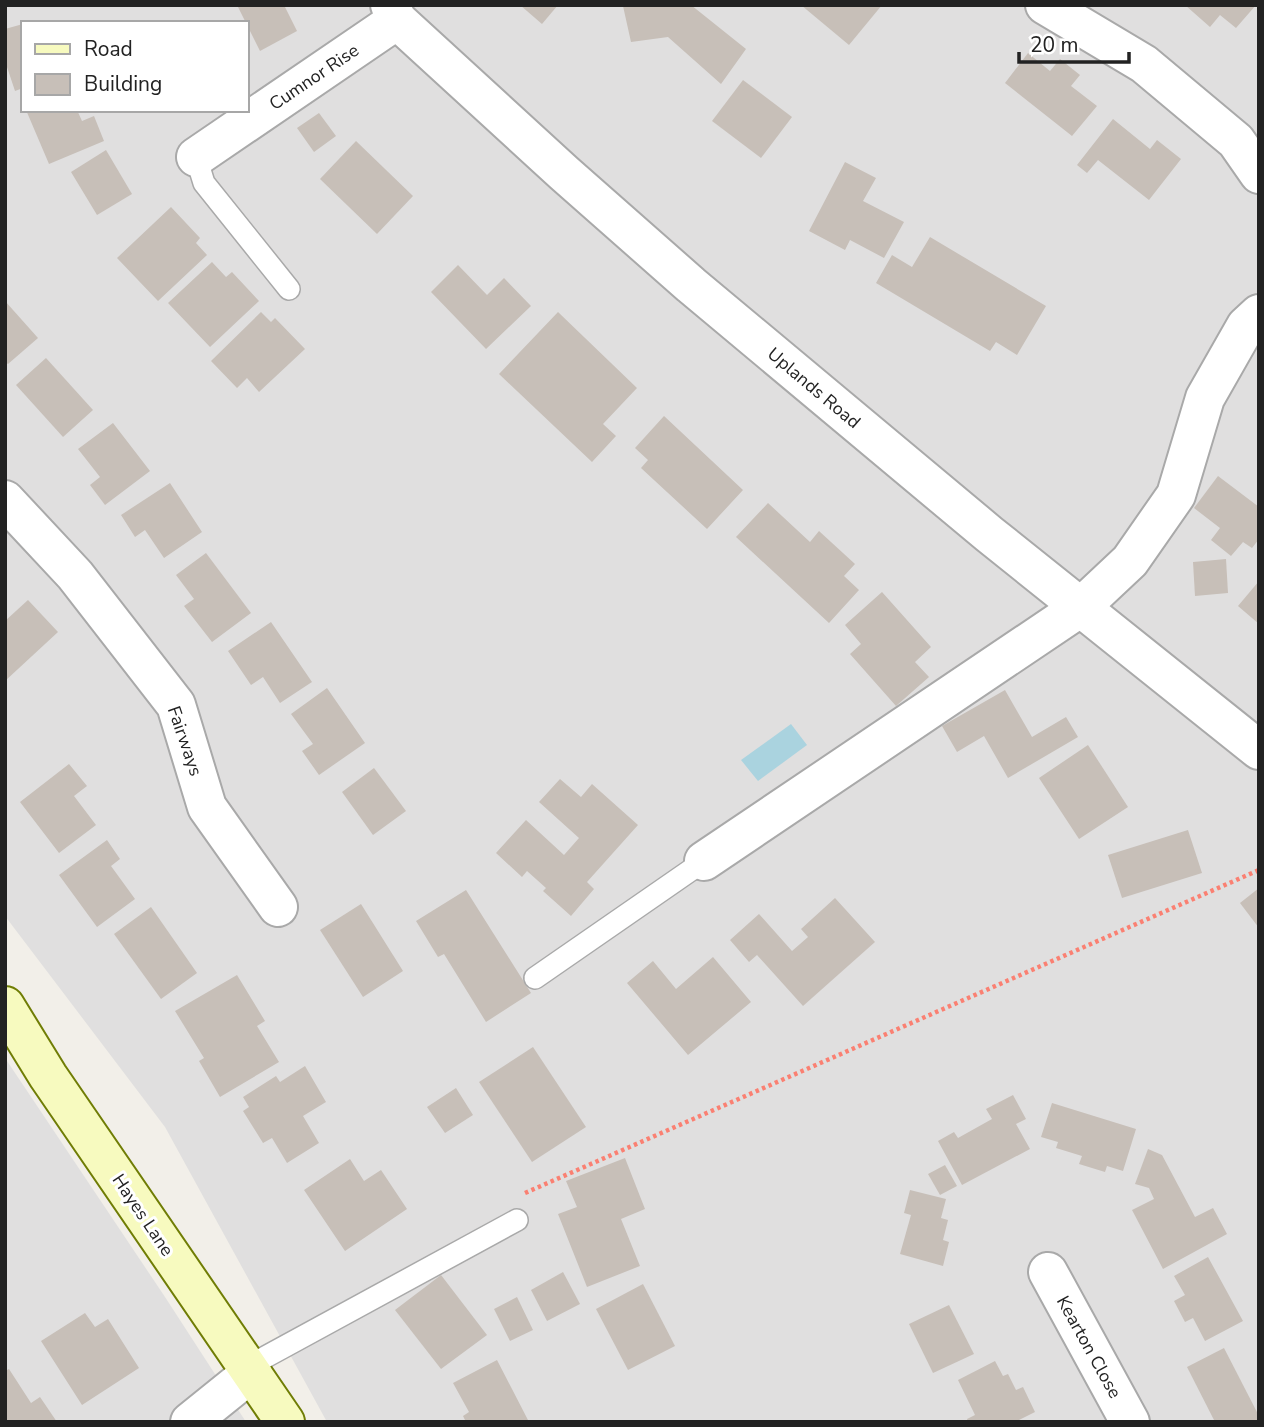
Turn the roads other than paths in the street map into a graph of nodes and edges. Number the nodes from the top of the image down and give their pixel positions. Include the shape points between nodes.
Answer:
1 (1045, 5) edge
2 (393, 12) edge
3 (196, 157) joint
4 (1259, 174) edge
5 (289, 289) dead end
6 (1259, 314) edge
7 (11, 518) edge
8 (1080, 607) junction
9 (1259, 751) edge
10 (704, 861) joint
11 (278, 907) dead end
12 (535, 978) dead end
13 (5, 1006) edge
14 (517, 1220) dead end
15 (1048, 1272) dead end
16 (250, 1369) junction
17 (190, 1422) edge
18 (285, 1422) edge
19 (1130, 1422) edge

1 - 4 street via 1144,64 1236,141
2 - 3 street, Cumnor Rise
2 - 8 street, Uplands Road via 691,285
3 - 5 lane via 204,183
6 - 8 street via 1246,326 1205,398 1176,495 1130,561
7 - 11 street, Fairways via 75,575 176,705 207,807
8 - 9 street, Uplands Road
8 - 10 street
10 - 12 lane
13 - 16 street, Hayes Lane via 48,1076
14 - 16 lane
15 - 19 street, Kearton Close
16 - 17 street
16 - 18 street, Hayes Lane

